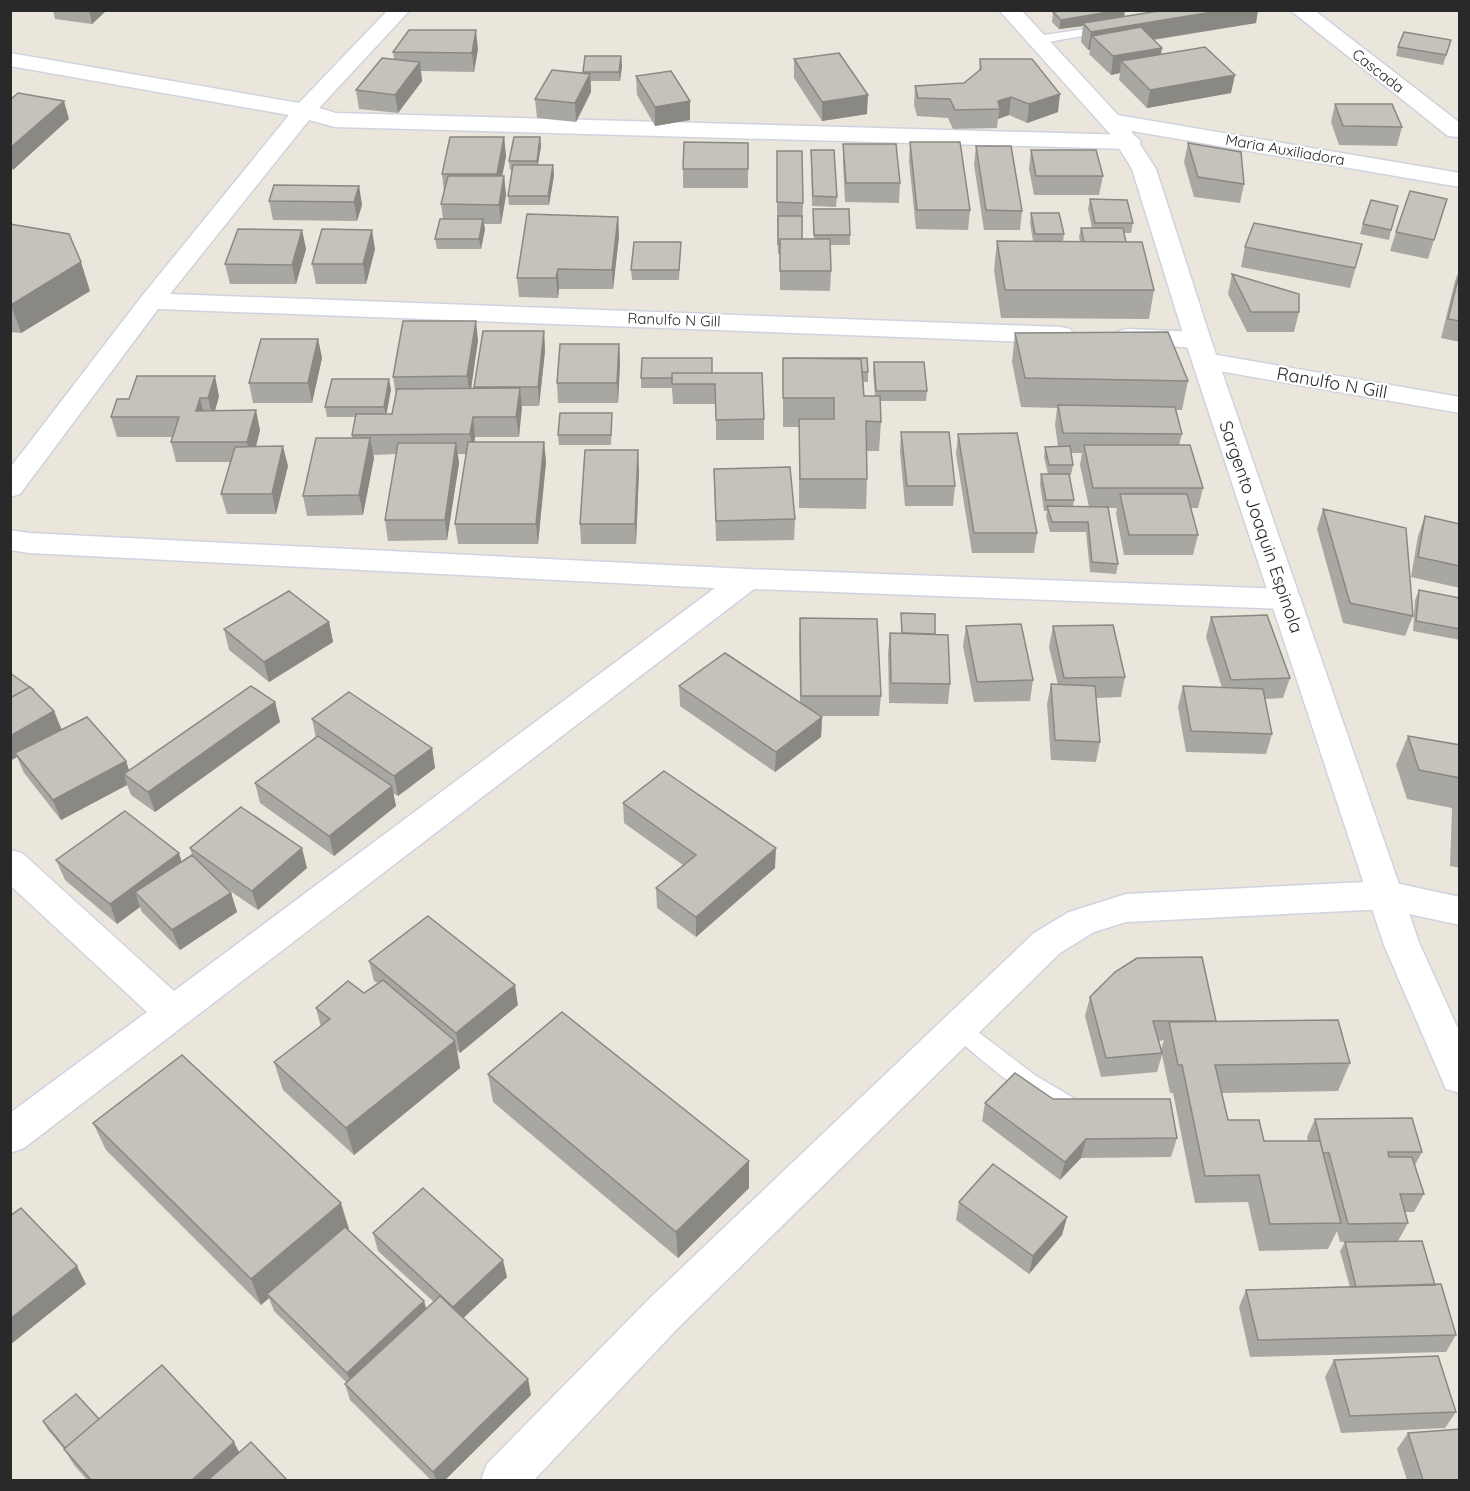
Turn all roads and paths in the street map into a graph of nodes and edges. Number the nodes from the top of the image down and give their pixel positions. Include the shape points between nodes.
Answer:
1 (400, 10) edge
2 (1009, 10) edge
3 (1300, 10) edge
4 (1115, 27) edge
5 (1037, 40) junction
6 (10, 59) edge
7 (304, 111) junction
8 (1120, 131) junction
9 (1452, 153) edge
10 (151, 301) junction
11 (1202, 350) junction
12 (1460, 405) edge
13 (10, 488) edge
14 (10, 540) edge
15 (747, 579) junction
16 (1286, 599) junction
17 (10, 863) edge
18 (1386, 895) junction
19 (1460, 911) edge
20 (173, 1014) junction
21 (958, 1028) junction
22 (1460, 1077) edge
23 (1077, 1111) edge
24 (10, 1136) edge
25 (503, 1480) edge

1 - 7 street
2 - 5 street, Sargento Joaquin Espinola
3 - 9 street, Cascada
4 - 5 lane
5 - 8 street, Sargento Joaquin Espinola
6 - 7 street, Maria Auxiliadora
7 - 8 street, Maria Auxiliadora via 335,120
7 - 10 street
8 - 9 street, Maria Auxiliadora
8 - 11 street, Sargento Joaquin Espinola via 1144,169
10 - 11 street, Ranulfo N Gill via 1097,336
10 - 13 street
11 - 12 street, Ranulfo N Gill
11 - 16 street, Sargento Joaquin Espinola
14 - 15 street
15 - 16 street
15 - 20 street
16 - 18 street, Sargento Joaquin Espinola
17 - 20 street
18 - 19 street
18 - 21 street via 1126,908 1082,922 1047,943
18 - 22 street, Sargento Joaquin Espinola via 1407,959
20 - 24 street
21 - 23 lane via 1014,1074
21 - 25 street via 664,1313

